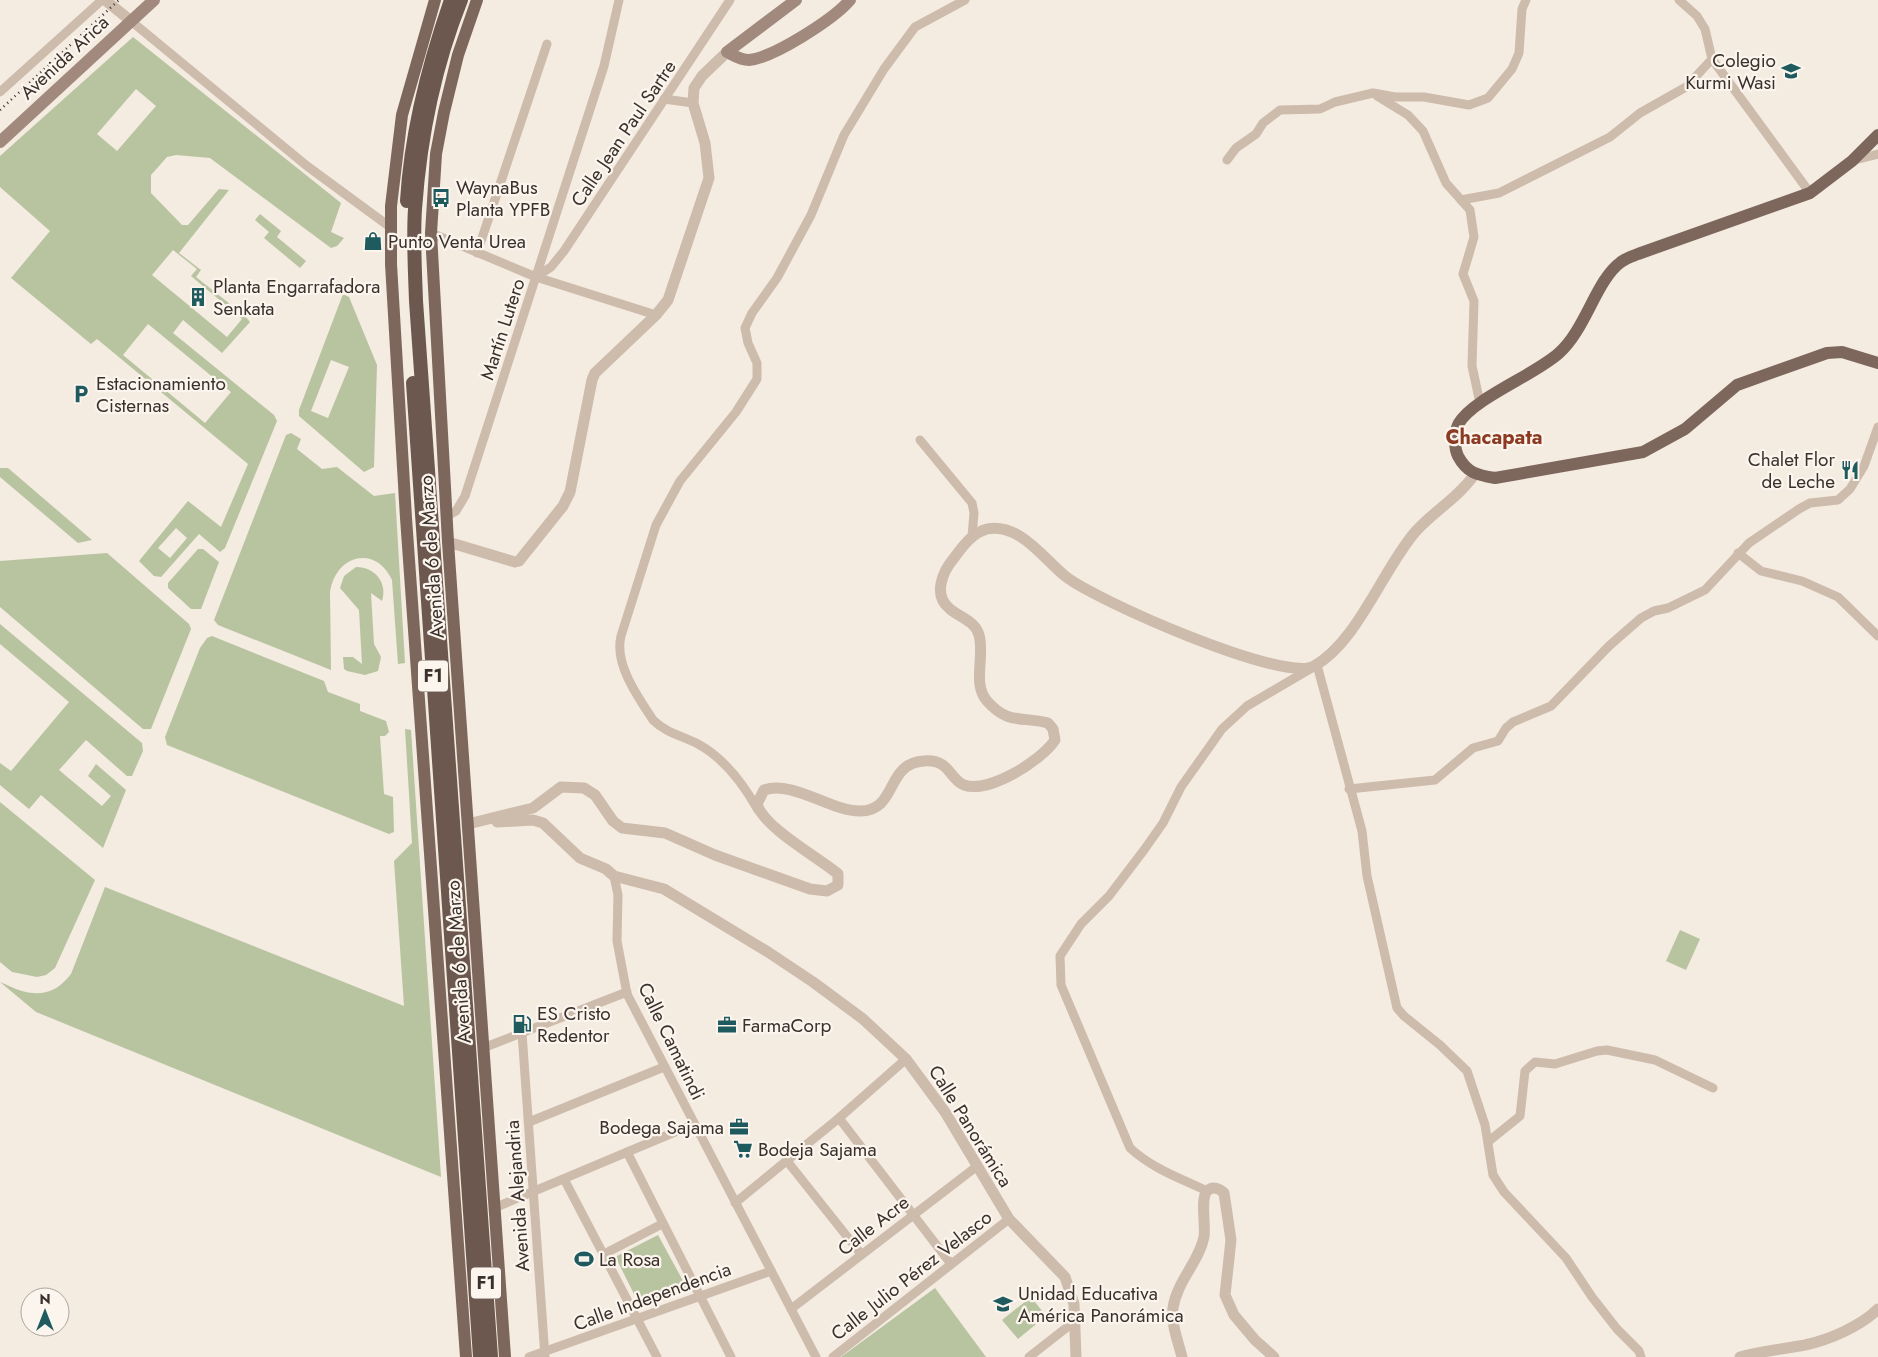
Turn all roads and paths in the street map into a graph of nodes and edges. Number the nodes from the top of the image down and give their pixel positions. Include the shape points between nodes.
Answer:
1 (103, 0) edge
2 (154, 0) edge
3 (435, 0) edge
4 (451, 0) edge
5 (462, 0) edge
6 (477, 0) edge
7 (619, 0) edge
8 (730, 0) edge
9 (796, 0) edge
10 (850, 0) edge
11 (965, 0) edge
12 (1526, 0) edge
13 (1680, 0) edge
14 (131, 21) junction
15 (547, 44) dead end
16 (728, 52) junction
17 (1712, 59) junction
18 (0, 92) edge
19 (1373, 93) junction
20 (664, 99) junction
21 (693, 103) junction
22 (1878, 135) edge
23 (0, 142) edge
24 (1878, 154) edge
25 (1227, 160) dead end
26 (1852, 160) junction
27 (1810, 193) junction
28 (1461, 200) junction
29 (390, 227) junction
30 (431, 233) junction
31 (477, 254) junction
32 (536, 277) junction
33 (656, 315) junction
34 (1878, 363) edge
35 (1480, 403) junction
36 (1878, 427) edge
37 (920, 440) dead end
38 (1474, 474) junction
39 (447, 516) junction
40 (972, 537) junction
41 (448, 542) junction
42 (1738, 553) junction
43 (1878, 636) edge
44 (1315, 666) junction
45 (1350, 788) junction
46 (759, 812) junction
47 (468, 824) junction
48 (614, 876) junction
49 (627, 992) junction
50 (522, 1033) junction
51 (483, 1048) junction
52 (906, 1059) junction
53 (664, 1067) junction
54 (1713, 1088) dead end
55 (840, 1118) junction
56 (529, 1122) junction
57 (694, 1124) junction
58 (1488, 1142) junction
59 (627, 1152) junction
60 (787, 1160) junction
61 (976, 1166) junction
62 (564, 1179) junction
63 (1207, 1191) junction
64 (534, 1192) junction
65 (735, 1203) junction
66 (494, 1208) junction
67 (913, 1214) junction
68 (1009, 1219) junction
69 (662, 1224) junction
70 (604, 1254) junction
71 (861, 1254) junction
72 (951, 1264) junction
73 (771, 1272) junction
74 (700, 1295) junction
75 (791, 1309) junction
76 (1878, 1309) edge
77 (638, 1319) junction
78 (1075, 1321) junction
79 (545, 1354) edge
80 (466, 1357) edge
81 (480, 1357) edge
82 (491, 1357) edge
83 (505, 1357) edge
84 (529, 1357) edge
85 (658, 1357) edge
86 (731, 1357) edge
87 (816, 1357) edge
88 (833, 1357) edge
89 (1028, 1357) edge
90 (1076, 1357) edge
91 (1182, 1357) edge
92 (1274, 1357) edge
93 (1641, 1357) edge
94 (1740, 1357) edge

1 - 14 street
1 - 18 street, Avenida Arica
2 - 14 main road, Avenida Arica
3 - 29 main road, Avenida 6 de Marzo via 402,116
4 - 81 highway, Avenida 6 de Marzo / F1 via 434,47 409,170 407,302
5 - 82 highway, Avenida 6 de Marzo / F1 via 443,52 428,114 415,208 416,301
6 - 30 main road, Avenida 6 de Marzo via 458,55 444,112 436,154
7 - 32 street, Martín Lutero via 604,66
8 - 20 street, Calle Jean Paul Sartre
9 - 16 main road
10 - 16 main road via 832,18 764,56 738,59
11 - 46 street via 915,27 884,69 844,135 811,215 745,328 757,362 757,379 736,412 680,481 656,525 621,636 619,651 622,664 654,720 716,757 744,786
12 - 19 street via 1522,10 1519,53 1512,69 1488,98 1468,105
13 - 17 street via 1705,29
14 - 23 main road, Avenida Arica
14 - 29 street via 307,166
15 - 31 street
16 - 21 street via 702,76 694,88
17 - 27 street
17 - 28 street via 1686,87 1640,113 1610,136 1499,193
19 - 25 street via 1320,109 1280,110 1236,148
19 - 28 street via 1408,115 1423,131 1446,183
20 - 21 street
20 - 32 street, Calle Jean Paul Sartre via 564,251 551,267
21 - 33 street via 705,143 709,178 668,300
22 - 26 main road
24 - 26 street
26 - 27 main road
27 - 35 main road via 1621,262 1607,278 1575,336 1559,353
28 - 35 street via 1470,210 1473,223 1474,238 1463,270 1474,301 1472,366
29 - 80 main road, Avenida 6 de Marzo via 406,518
30 - 31 street
30 - 39 main road, Avenida 6 de Marzo
31 - 32 street
32 - 33 street
32 - 39 street, Martín Lutero via 465,496 456,511
33 - 41 street via 595,373 570,492 563,506 519,561
34 - 38 main road via 1842,352 1827,352 1738,385 1685,429 1643,452 1505,478
35 - 38 main road via 1459,423 1455,438 1455,451 1464,468
36 - 42 street via 1864,466 1850,489 1838,500 1810,503
37 - 40 street via 972,503
38 - 44 street via 1417,530 1350,632
39 - 41 main road, Avenida 6 de Marzo
40 - 44 street via 989,529 1003,529 1027,541 1072,581 1161,626 1225,651 1280,667
40 - 46 street via 944,571 940,585 943,600 949,609 974,625 979,634 982,651 980,687 985,699 1011,718 1048,723 1055,740 1049,749 1022,770 972,787 962,784 936,762 907,765 898,772 881,804 871,809 859,811 832,805 781,788 764,790 757,804
41 - 47 main road, Avenida 6 de Marzo
42 - 43 street via 1761,571 1802,580 1838,597
42 - 45 street via 1705,590 1668,608 1654,611 1624,632 1552,706 1513,722 1498,741 1473,748 1435,780
44 - 45 street
44 - 63 street via 1247,706 1222,729 1181,787 1163,824 1109,896 1081,924 1060,956 1061,985 1130,1148 1165,1173
45 - 58 street via 1362,831 1367,876 1397,1008 1467,1071
46 - 47 street via 838,874 838,885 827,891 810,889 715,855 665,833 622,828 584,788 560,787 533,808
47 - 48 street via 533,820 543,823 580,858
47 - 51 main road, Avenida 6 de Marzo
48 - 49 street, Calle Camatindi via 618,895 617,941
48 - 52 street, Calle Panorámica via 664,889 768,952 863,1019
49 - 50 street
49 - 53 street, Calle Camatindi
50 - 51 street
50 - 56 street, Avenida Alejandria
51 - 66 main road, Avenida 6 de Marzo
52 - 55 street
52 - 61 street, Calle Panorámica via 945,1112
53 - 56 street
53 - 57 street, Calle Camatindi
54 - 58 street via 1655,1060 1607,1050 1555,1064 1534,1062 1525,1071 1520,1116
55 - 60 street
55 - 67 street
56 - 64 street, Avenida Alejandria
57 - 59 street
57 - 65 street, Calle Camatindi
58 - 93 street via 1493,1175 1504,1192 1566,1258 1597,1304
59 - 62 street
59 - 69 street
60 - 65 street
60 - 71 street
61 - 67 street, Calle Acre
61 - 68 street, Calle Panorámica
62 - 64 street
62 - 70 street
63 - 91 street via 1204,1237 1173,1307 1173,1322
63 - 92 street via 1219,1188 1224,1193 1231,1240 1225,1295 1234,1315 1254,1340
64 - 66 street
64 - 79 street, Avenida Alejandria
65 - 73 street, Calle Camatindi
66 - 83 main road, Avenida 6 de Marzo
67 - 71 street, Calle Acre
67 - 72 street
68 - 72 street, Calle Julio Pérez Velasco
68 - 78 street, Calle Panorámica via 1065,1277 1074,1304
69 - 70 street
69 - 74 street
70 - 77 street
71 - 75 street, Calle Acre
72 - 88 street, Calle Julio Pérez Velasco
73 - 74 street, Calle Independencia
73 - 75 street, Calle Camatindi
74 - 77 street, Calle Independencia
74 - 86 street
75 - 87 street, Calle Camatindi
76 - 94 street via 1856,1325 1806,1345 1768,1349
77 - 79 street, Calle Independencia
77 - 85 street
78 - 89 street
78 - 90 street, Calle Panorámica
79 - 84 street, Calle Independencia

